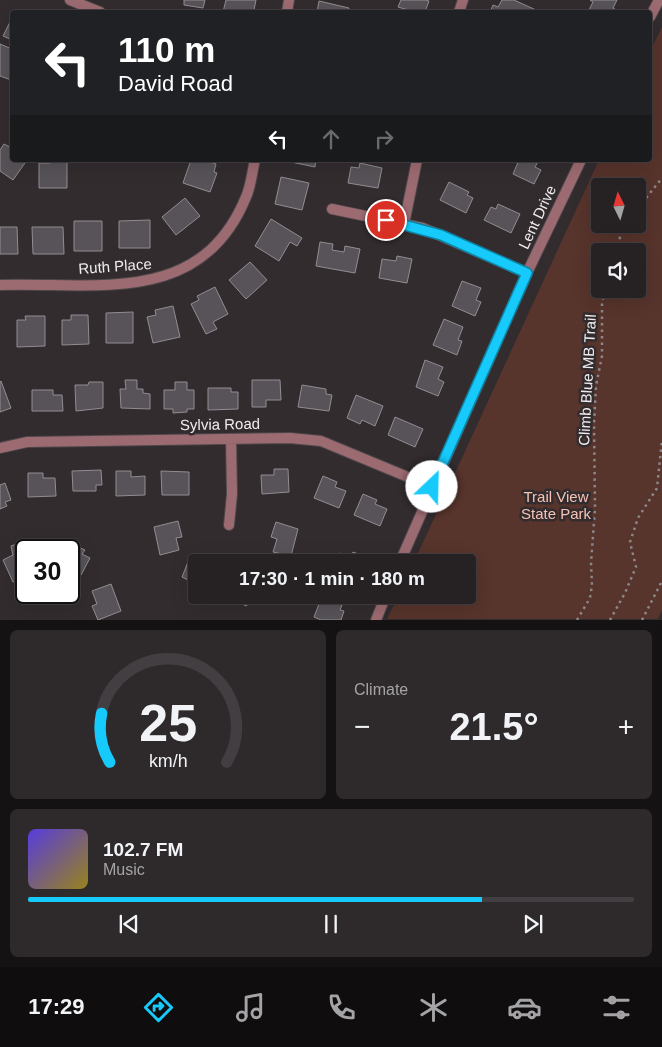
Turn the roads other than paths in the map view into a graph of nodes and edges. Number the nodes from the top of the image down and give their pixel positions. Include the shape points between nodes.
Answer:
1 (70, 0) edge
2 (658, 0) edge
3 (82, 9) edge
4 (652, 13) edge
5 (255, 162) edge
6 (417, 162) edge
7 (580, 162) edge
8 (332, 209) dead end
9 (404, 224) junction
10 (527, 273) junction
11 (0, 285) edge
12 (231, 439) junction
13 (0, 448) edge
14 (432, 487) junction
15 (229, 524) dead end
16 (403, 554) edge
17 (382, 604) edge
18 (376, 620) edge

1 - 3 street
2 - 4 street
5 - 11 street, Ruth Place via 247,195 227,234 198,260 174,274 126,283
6 - 9 street
7 - 10 street, Lent Drive
8 - 9 street
9 - 10 street via 441,235
10 - 14 street, Lent Drive
12 - 13 street, Sylvia Road via 28,442
12 - 14 street, Sylvia Road via 321,441
12 - 15 street
14 - 16 street, Lent Drive
17 - 18 street

